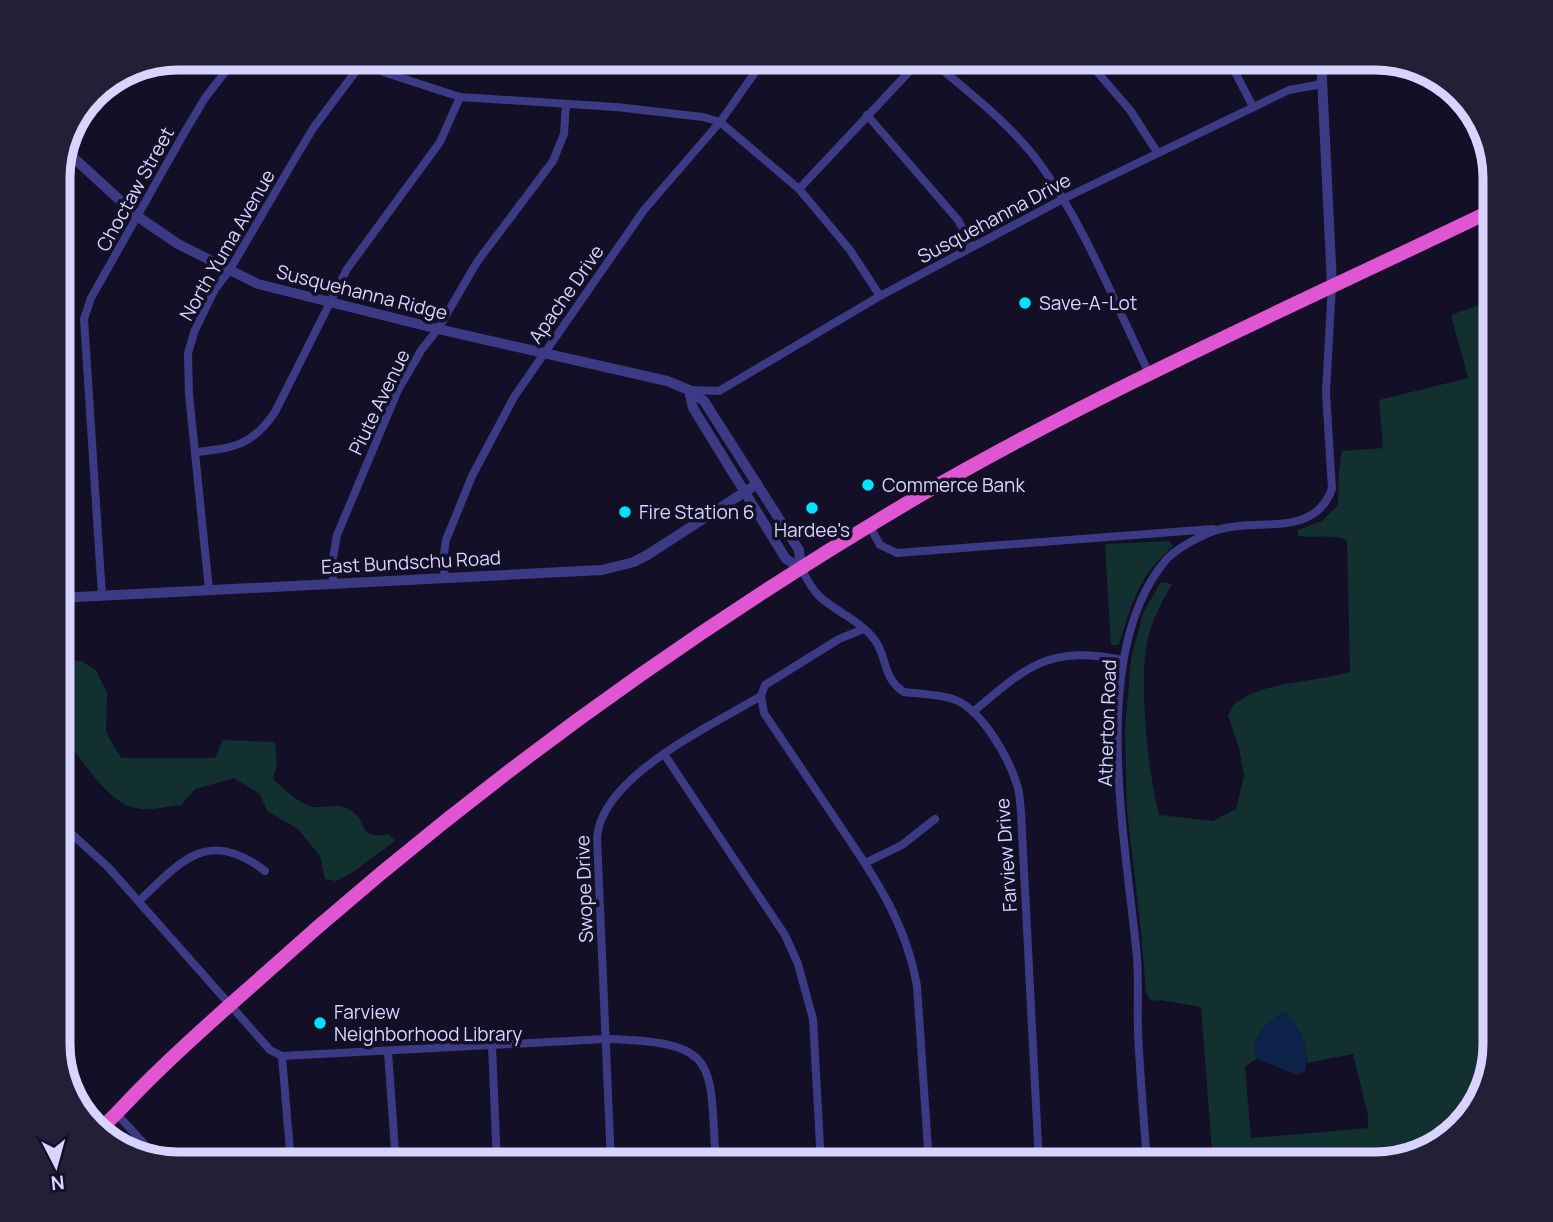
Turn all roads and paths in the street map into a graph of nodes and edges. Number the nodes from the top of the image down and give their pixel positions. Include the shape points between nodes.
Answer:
1 (227, 70) edge
2 (357, 70) edge
3 (382, 70) edge
4 (757, 70) edge
5 (910, 70) edge
6 (942, 70) edge
7 (1095, 70) edge
8 (1234, 70) edge
9 (1321, 70) edge
10 (1322, 84) junction
11 (460, 97) junction
12 (566, 104) junction
13 (1252, 107) junction
14 (867, 115) junction
15 (720, 122) junction
16 (1157, 152) junction
17 (73, 157) edge
18 (799, 189) junction
19 (1063, 199) junction
20 (1483, 215) edge
21 (137, 216) junction
22 (972, 247) junction
23 (229, 271) junction
24 (1332, 285) junction
25 (880, 296) junction
26 (330, 302) junction
27 (438, 329) junction
28 (544, 353) junction
29 (1149, 373) junction
30 (689, 390) junction
31 (196, 452) junction
32 (757, 484) junction
33 (745, 491) junction
34 (776, 515) junction
35 (764, 522) junction
36 (870, 527) junction
37 (1220, 529) junction
38 (801, 568) junction
39 (444, 578) junction
40 (333, 584) junction
41 (209, 590) junction
42 (102, 596) junction
43 (70, 597) edge
44 (864, 629) junction
45 (1122, 660) junction
46 (761, 696) junction
47 (973, 712) junction
48 (664, 754) junction
49 (935, 819) dead end
50 (70, 835) edge
51 (865, 863) junction
52 (265, 871) dead end
53 (139, 901) junction
54 (230, 1006) junction
55 (606, 1039) junction
56 (492, 1046) junction
57 (388, 1052) junction
58 (282, 1056) junction
59 (117, 1114) junction
60 (106, 1124) edge
61 (147, 1147) edge
62 (290, 1152) edge
63 (395, 1152) edge
64 (496, 1152) edge
65 (611, 1152) edge
66 (715, 1152) edge
67 (820, 1152) edge
68 (928, 1152) edge
69 (1038, 1152) edge
70 (1146, 1152) edge

1 - 21 street, Choctaw Street via 205,98
2 - 23 street, North Yuma Avenue via 314,127
3 - 11 street
4 - 15 street, Apache Drive
5 - 14 street
6 - 19 street via 1015,135
7 - 16 street via 1130,110
8 - 13 street
9 - 10 street
10 - 13 street, Susquehanna Drive via 1289,90
10 - 24 street
11 - 12 street
11 - 26 street via 440,142 368,239
12 - 15 street
12 - 27 street, Piute Avenue via 564,134 553,162 477,262
13 - 16 street, Susquehanna Drive
14 - 18 street
14 - 22 street via 958,220
15 - 18 street
15 - 28 street, Apache Drive via 643,210
16 - 19 street, Susquehanna Drive
17 - 21 street, Susquehanna Ridge
18 - 25 street via 850,250
19 - 22 street, Susquehanna Drive
19 - 29 street
20 - 24 highway
21 - 23 street, Susquehanna Ridge
21 - 42 street, Choctaw Street via 84,319
22 - 25 street, Susquehanna Drive
23 - 26 street, Susquehanna Ridge via 258,284
23 - 31 street, North Yuma Avenue via 204,309 188,353
24 - 29 highway
24 - 37 street, Atherton Road via 1326,392 1332,489 1328,499 1316,514 1299,522
25 - 30 street, Susquehanna Drive via 719,391
26 - 27 street, Susquehanna Ridge
26 - 31 street via 263,430 244,443
27 - 28 street, Susquehanna Ridge
27 - 40 street, Piute Avenue via 398,390 337,535
28 - 30 street, Susquehanna Ridge
28 - 39 street, Apache Drive via 514,397 472,476 446,540
29 - 36 highway via 1021,439
30 - 32 street, Susquehanna Ridge via 704,401
30 - 33 street via 693,408
31 - 41 street, North Yuma Avenue
32 - 33 street, East Bundschu Road
32 - 34 street, Susquehanna Ridge
33 - 35 street
33 - 39 street, East Bundschu Road via 649,554 620,566
34 - 35 street
34 - 38 street, Susquehanna Ridge via 800,550
35 - 38 street via 786,559
36 - 37 street via 880,545 897,553
36 - 38 highway
37 - 45 street, Atherton Road via 1166,560 1139,607
38 - 44 street, Farview Drive via 821,598
38 - 54 highway via 539,750 376,878
39 - 40 street, East Bundschu Road
40 - 41 street, East Bundschu Road
41 - 42 street, East Bundschu Road
42 - 43 street, East Bundschu Road
44 - 46 street, Swope Drive via 839,639 765,685
44 - 47 street, Farview Drive via 877,645 887,676 897,688 953,699
45 - 47 street via 1077,654 1049,658
45 - 70 street, Atherton Road via 1121,819 1137,960
46 - 48 street, Swope Drive
46 - 51 street via 764,713
47 - 69 street, Farview Drive via 1006,758 1021,812
48 - 55 street, Swope Drive via 622,788 598,827
48 - 67 street via 785,935 798,964 813,1019
49 - 51 street via 902,845
50 - 53 street
51 - 68 street via 883,889 914,966
52 - 53 street via 252,861 213,850 180,863
53 - 54 street
54 - 58 street via 270,1050
54 - 59 highway
55 - 56 street
55 - 65 street, Swope Drive
55 - 66 street via 647,1040 697,1056 710,1081
56 - 57 street
56 - 64 street
57 - 58 street
57 - 63 street
58 - 62 street
59 - 60 highway
59 - 61 street

